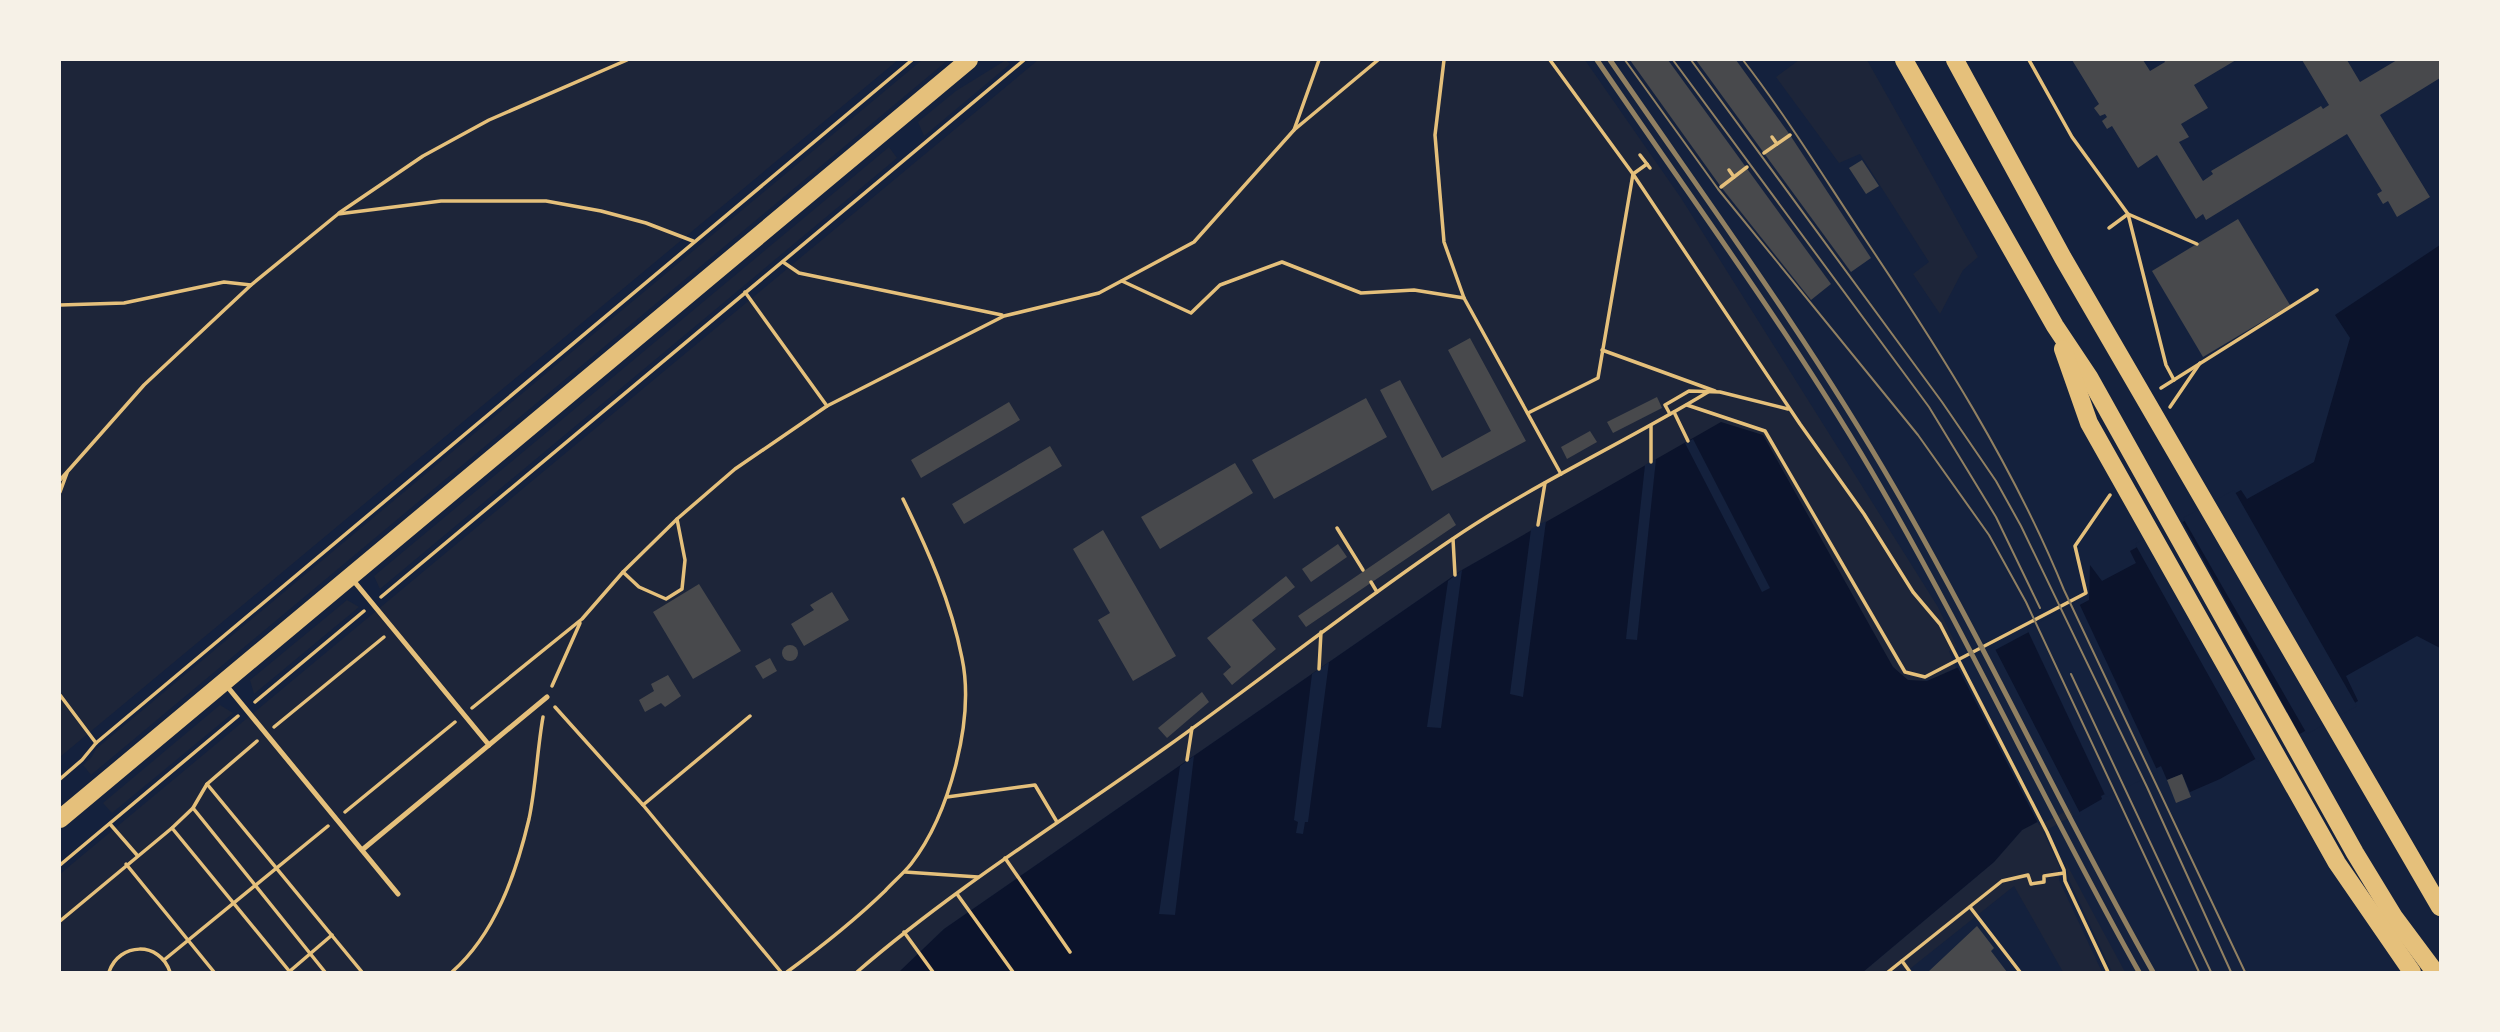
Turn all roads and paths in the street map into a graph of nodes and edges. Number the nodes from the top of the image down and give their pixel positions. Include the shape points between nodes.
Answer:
1 (627, 60) edge
2 (912, 60) edge
3 (969, 60) edge
4 (1024, 60) edge
5 (1319, 60) edge
6 (1378, 60) edge
7 (1444, 60) edge
8 (1550, 60) edge
9 (1904, 60) edge
10 (1955, 60) edge
11 (2029, 60) edge
12 (1294, 131) junction
13 (1790, 135) dead end
14 (1772, 137) dead end
15 (1777, 144) junction
16 (1764, 153) dead end
17 (1640, 155) dead end
18 (1747, 166) dead end
19 (1728, 170) dead end
20 (1633, 174) junction
21 (1734, 177) junction
22 (1721, 187) dead end
23 (338, 214) junction
24 (2128, 214) junction
25 (2109, 228) dead end
26 (693, 241) junction
27 (2197, 243) dead end
28 (782, 262) junction
29 (1122, 281) junction
30 (251, 285) junction
31 (2317, 289) dead end
32 (745, 292) junction
33 (1464, 298) junction
34 (60, 305) edge
35 (1004, 316) junction
36 (2054, 326) junction
37 (1602, 350) junction
38 (2174, 380) junction
39 (2161, 388) dead end
40 (1708, 392) junction
41 (1720, 392) junction
42 (1687, 405) junction
43 (827, 406) junction
44 (1790, 410) junction
45 (1672, 413) junction
46 (1527, 414) junction
47 (1651, 425) junction
48 (1688, 441) dead end
49 (1651, 462) dead end
50 (68, 471) junction
51 (1561, 474) junction
52 (60, 480) edge
53 (1545, 483) junction
54 (60, 492) edge
55 (903, 499) dead end
56 (677, 519) junction
57 (1538, 526) dead end
58 (1337, 528) dead end
59 (1453, 539) junction
60 (2075, 546) dead end
61 (1363, 570) dead end
62 (623, 572) junction
63 (1455, 575) dead end
64 (351, 576) junction
65 (1370, 582) dead end
66 (1377, 592) junction
67 (373, 603) junction
68 (582, 619) junction
69 (1321, 632) junction
70 (1319, 670) dead end
71 (224, 682) junction
72 (60, 695) edge
73 (547, 697) junction
74 (246, 709) junction
75 (464, 715) junction
76 (750, 716) dead end
77 (1192, 729) junction
78 (96, 743) junction
79 (489, 745) junction
80 (1187, 760) dead end
81 (60, 779) edge
82 (207, 784) dead end
83 (946, 797) junction
84 (643, 805) junction
85 (193, 808) dead end
86 (60, 819) edge
87 (336, 819) junction
88 (1057, 822) junction
89 (110, 824) junction
90 (172, 828) dead end
91 (362, 850) junction
92 (1005, 858) junction
93 (125, 864) junction
94 (60, 865) edge
95 (276, 868) junction
96 (904, 872) junction
97 (2064, 872) junction
98 (980, 877) junction
99 (255, 885) junction
100 (398, 894) dead end
101 (957, 894) junction
102 (233, 903) junction
103 (1970, 907) junction
104 (2441, 907) edge
105 (60, 921) edge
106 (904, 932) junction
107 (332, 935) junction
108 (187, 941) junction
109 (1070, 952) dead end
110 (310, 954) junction
111 (164, 960) junction
112 (1902, 961) junction
113 (109, 972) edge
114 (170, 972) edge
115 (214, 972) edge
116 (289, 972) edge
117 (325, 972) edge
118 (362, 972) edge
119 (452, 972) edge
120 (781, 972) edge
121 (787, 972) edge
122 (857, 972) edge
123 (933, 972) edge
124 (1013, 972) edge
125 (1888, 972) edge
126 (1910, 972) edge
127 (2020, 972) edge
128 (2108, 972) edge
129 (2412, 972) edge
130 (2435, 972) edge

1 - 23 path via 489,120 423,156
2 - 26 path
3 - 64 main road
4 - 28 path
5 - 12 path
6 - 12 path
7 - 33 path via 1435,135 1439,191 1444,242
8 - 20 path
9 - 36 main road
10 - 104 main road via 2063,258
11 - 24 path via 2072,137
12 - 29 path via 1195,242
13 - 15 path
14 - 15 path
15 - 16 path
17 - 20 path via 1648,166
18 - 21 path
19 - 21 path
20 - 37 path
20 - 44 path
21 - 22 path
23 - 26 path via 441,201 546,201 646,223
23 - 30 path
24 - 25 path
24 - 27 path
24 - 38 path via 2166,365
26 - 78 path
28 - 32 path
28 - 35 path via 799,273
29 - 33 path via 1191,313 1220,285 1282,262 1361,293 1414,290
29 - 35 path via 1099,293
30 - 34 path via 224,282 124,303
30 - 50 path via 144,385
31 - 38 path
32 - 43 path
32 - 67 path
33 - 46 path
35 - 43 path
36 - 129 main road via 2089,423 2337,863
36 - 130 main road via 2089,377 2356,853 2394,917
37 - 41 path
37 - 46 path via 1598,377
38 - 39 path
40 - 41 path
40 - 42 path
40 - 45 path via 1689,391 1665,405
41 - 44 path
42 - 45 path
42 - 60 path via 1765,430 1905,671 1925,677 2086,593
43 - 56 path via 735,469
44 - 97 path via 1913,592 1940,624
45 - 47 path
45 - 48 path
46 - 51 path
47 - 49 path
47 - 51 path
50 - 52 path
50 - 54 path
51 - 53 path
53 - 57 path
53 - 59 path
55 - 83 path via 934,563 963,660 963,717
56 - 62 path
56 - 62 path via 685,560 682,589 666,599 639,587
58 - 61 path
59 - 63 path
59 - 66 path
62 - 68 path
64 - 67 lane
64 - 71 main road
65 - 66 path
66 - 69 path
67 - 74 path
67 - 75 lane
68 - 73 path
68 - 75 path
69 - 70 path
69 - 77 path
71 - 74 lane
71 - 86 main road
72 - 78 path
73 - 79 lane
73 - 84 path
73 - 119 path via 529,819 509,887 489,929
74 - 87 lane
74 - 89 path
75 - 79 lane
75 - 87 path
76 - 84 path
77 - 80 path
77 - 88 path
78 - 81 path
79 - 91 lane
82 - 95 path
83 - 88 path via 1035,785
83 - 96 path via 932,833
84 - 120 path
85 - 99 path
87 - 91 lane
87 - 95 path
88 - 92 path
89 - 93 path via 137,855
89 - 94 path
90 - 102 path
91 - 100 lane
92 - 98 path
92 - 109 path
93 - 105 path
93 - 108 path
95 - 99 path
95 - 107 path
96 - 98 path
96 - 121 path via 839,934
97 - 103 path via 2044,876 2045,882 2031,884 2028,875 2002,881
97 - 128 path
98 - 101 path
99 - 102 path
99 - 110 path
101 - 106 path
101 - 124 path
102 - 108 path
102 - 116 path
103 - 112 path
103 - 127 path
106 - 122 path
106 - 123 path
107 - 110 path
107 - 118 path
108 - 111 path
108 - 115 path
110 - 116 path
110 - 117 path
111 - 113 path via 142,948 129,950 114,961
111 - 114 path
112 - 125 path
112 - 126 path

